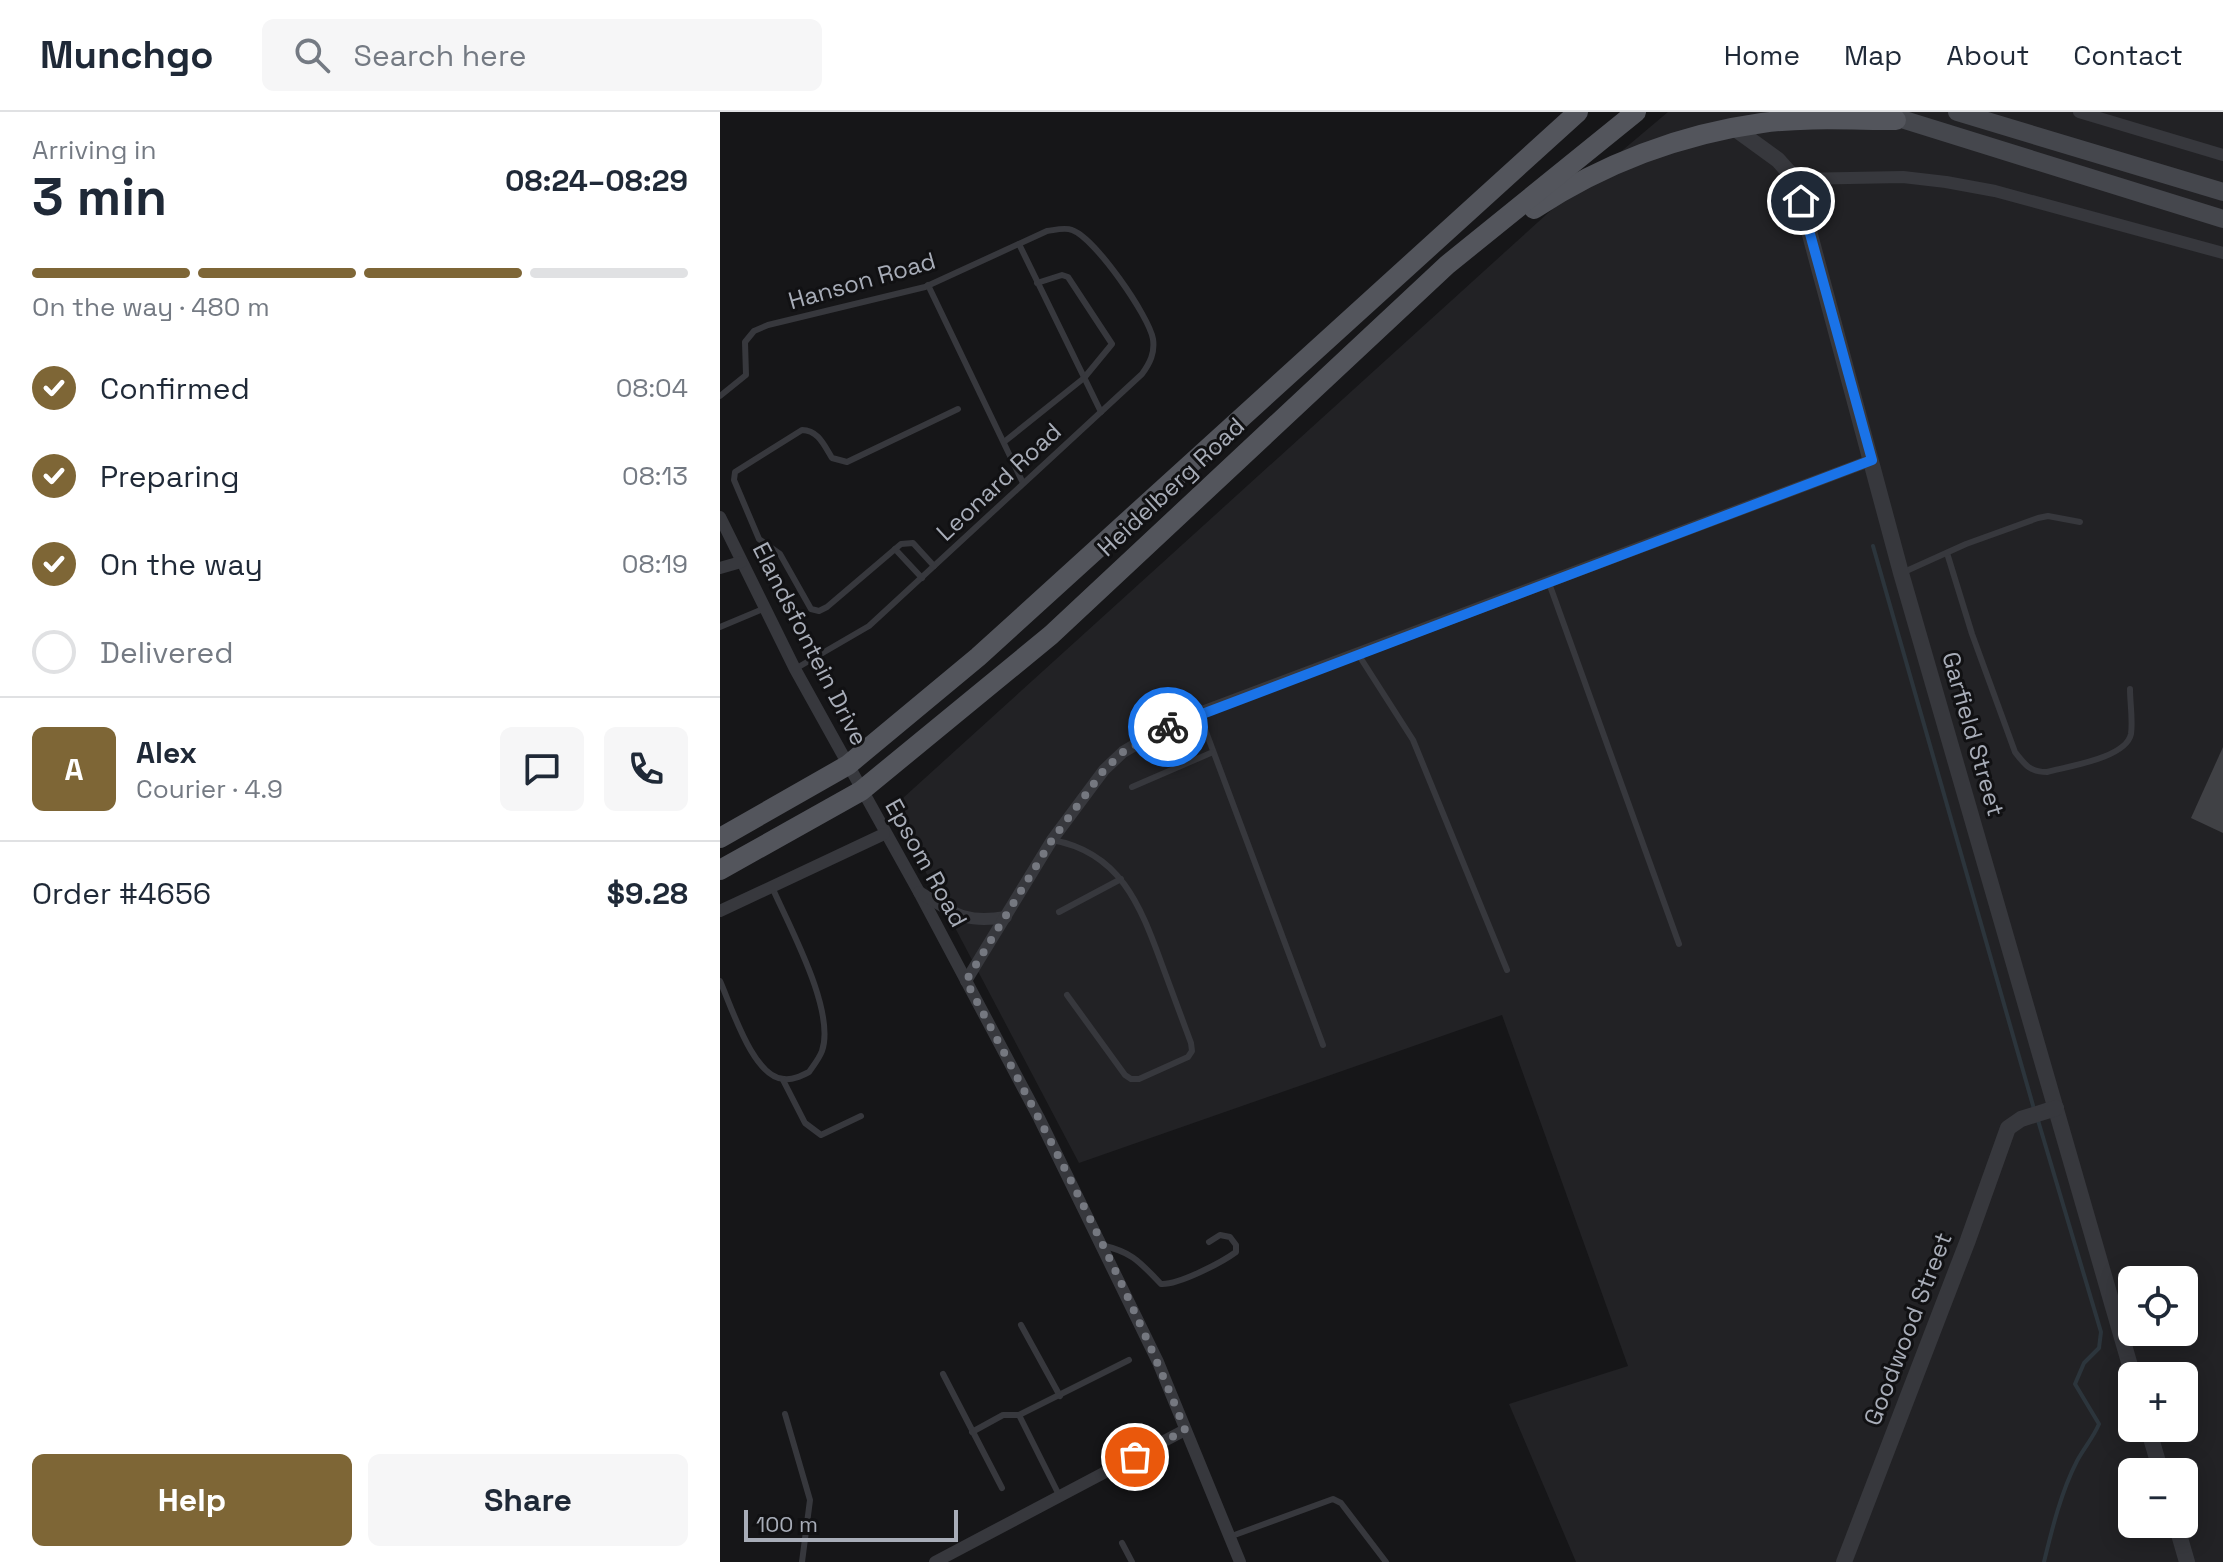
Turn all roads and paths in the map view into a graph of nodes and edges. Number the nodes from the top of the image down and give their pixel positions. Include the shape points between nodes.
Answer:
1 (1578, 112) edge
2 (1636, 112) edge
3 (1957, 112) edge
4 (2079, 112) edge
5 (1888, 116) edge
6 (1734, 128) junction
7 (2223, 155) edge
8 (1795, 179) junction
9 (2223, 192) edge
10 (2223, 219) edge
11 (1019, 244) junction
12 (2223, 253) edge
13 (1447, 265) junction
14 (1037, 283) junction
15 (928, 285) junction
16 (1122, 285) joint
17 (1084, 378) junction
18 (720, 396) edge
19 (958, 409) dead end
20 (1101, 412) junction
21 (1004, 442) junction
22 (1872, 460) junction
23 (1023, 483) junction
24 (720, 517) edge
25 (2080, 522) dead end
26 (895, 549) junction
27 (1947, 553) junction
28 (741, 562) junction
29 (934, 566) junction
30 (720, 568) edge
31 (1901, 573) junction
32 (922, 578) junction
33 (1548, 582) junction
34 (763, 609) junction
35 (720, 627) edge
36 (1358, 654) junction
37 (795, 669) junction
38 (2130, 689) dead end
39 (1199, 713) junction
40 (1213, 752) junction
41 (848, 765) junction
42 (1132, 787) dead end
43 (861, 791) junction
44 (884, 834) junction
45 (720, 838) edge
46 (1052, 840) junction
47 (720, 870) edge
48 (1121, 879) junction
49 (772, 887) junction
50 (919, 892) junction
51 (720, 911) edge
52 (1059, 912) dead end
53 (1006, 917) junction
54 (1679, 944) dead end
55 (1507, 970) dead end
56 (720, 981) edge
57 (966, 981) junction
58 (1067, 995) dead end
59 (1323, 1045) dead end
60 (783, 1080) junction
61 (2056, 1108) junction
62 (861, 1116) dead end
63 (1209, 1242) dead end
64 (1101, 1245) junction
65 (1021, 1325) dead end
66 (1129, 1360) dead end
67 (2129, 1362) edge
68 (943, 1374) dead end
69 (1060, 1396) junction
70 (785, 1414) dead end
71 (1019, 1415) junction
72 (1185, 1430) junction
73 (972, 1432) junction
74 (1002, 1488) dead end
75 (1060, 1496) junction
76 (1229, 1537) junction
77 (2180, 1538) edge
78 (1122, 1543) dead end
79 (802, 1562) edge
80 (935, 1562) edge
81 (1132, 1562) edge
82 (1240, 1562) edge
83 (1386, 1562) edge
84 (1844, 1562) edge
85 (2187, 1562) edge

1 - 41 main road, Heidelberg Road via 978,657
2 - 13 main road, Heidelberg Road
3 - 9 main road
4 - 7 street
5 - 6 main road
5 - 10 main road
6 - 8 street
6 - 13 main road via 1673,142 1614,165 1557,194
8 - 12 street via 1903,177 1946,182
8 - 22 street, Garfield Street
11 - 14 lane
11 - 15 lane, Hanson Road
11 - 16 lane, Hanson Road via 1069,228 1100,251
13 - 43 main road, Heidelberg Road via 1051,635
14 - 17 lane
14 - 17 lane via 1068,277 1112,344
15 - 18 lane, Hanson Road via 754,331 745,342 746,375
15 - 21 lane
16 - 20 lane, Leonard Road via 1145,319 1153,350 1142,374
17 - 20 lane
17 - 21 lane
19 - 26 lane via 847,462 832,458 816,434 802,430 735,472 759,539 780,554 811,609 827,607
20 - 23 lane, Leonard Road
21 - 23 lane
22 - 31 street, Garfield Street
22 - 33 street
23 - 29 lane, Leonard Road
24 - 28 street, Elandsfontein Drive
25 - 27 lane via 2038,518
26 - 29 lane via 913,543
26 - 32 lane
27 - 31 lane
27 - 38 lane via 2015,752 2026,767 2047,772 2119,752 2131,732
28 - 30 street
28 - 34 street, Elandsfontein Drive
29 - 32 lane, Leonard Road
31 - 61 street, Garfield Street
32 - 37 lane, Leonard Road via 869,626
33 - 36 street
33 - 54 lane
34 - 35 lane
34 - 37 street, Elandsfontein Drive
36 - 39 street
36 - 55 lane via 1413,740
37 - 41 street, Elandsfontein Drive
39 - 40 lane
39 - 46 street via 1123,752
40 - 42 lane
40 - 59 lane
41 - 43 street, Elandsfontein Drive
41 - 45 main road, Heidelberg Road
43 - 44 street, Epsom Road
43 - 47 main road, Heidelberg Road
44 - 49 street
44 - 50 street, Epsom Road
46 - 48 lane via 1095,856
46 - 53 street
48 - 52 lane
48 - 58 lane via 1140,907 1192,1051 1131,1079
49 - 51 street
49 - 60 lane via 816,986 825,1029 822,1051 809,1072
50 - 53 street via 964,918
50 - 57 street, Epsom Road
53 - 57 street
56 - 60 lane via 749,1048 770,1075
57 - 64 street, Epsom Road
60 - 62 lane via 805,1123 821,1135
61 - 67 street, Garfield Street
61 - 84 street, Goodwood Street via 2008,1128
63 - 64 lane via 1220,1235 1230,1237 1236,1252 1171,1285 1161,1284 1124,1250
64 - 72 street, Epsom Road
65 - 69 lane
66 - 69 lane
68 - 73 lane
69 - 71 lane
70 - 79 lane via 810,1500
71 - 73 lane via 1003,1415
71 - 75 lane
72 - 75 street
72 - 76 street, Epsom Road
73 - 74 lane
75 - 80 street
76 - 82 street, Epsom Road
76 - 83 lane via 1333,1499
77 - 85 street
78 - 81 lane

